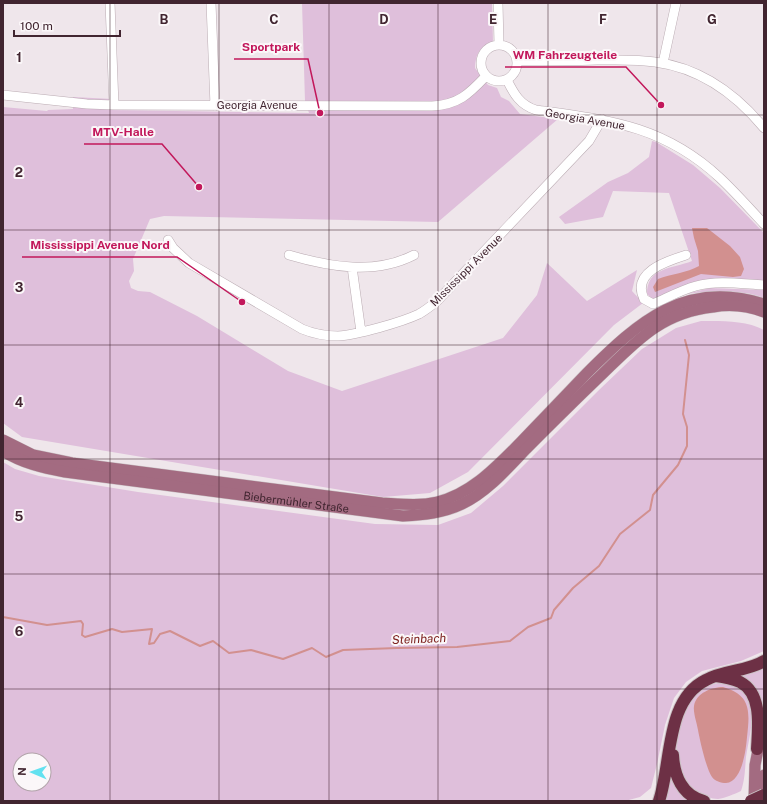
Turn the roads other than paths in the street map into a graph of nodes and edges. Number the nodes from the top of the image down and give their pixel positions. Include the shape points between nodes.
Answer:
1 (110, 3) edge
2 (211, 3) edge
3 (498, 3) edge
4 (676, 3) edge
5 (499, 45) junction
6 (518, 61) junction
7 (663, 63) junction
8 (486, 76) junction
9 (507, 80) junction
10 (3, 96) edge
11 (114, 105) junction
12 (215, 106) junction
13 (602, 120) junction
14 (764, 128) edge
15 (764, 224) edge
16 (168, 240) dead end
17 (414, 254) dead end
18 (686, 254) dead end
19 (289, 255) dead end
20 (352, 267) junction
21 (764, 285) edge
22 (764, 304) edge
23 (764, 312) edge
24 (362, 332) junction
25 (3, 440) edge
26 (3, 451) edge
27 (764, 661) edge
28 (716, 676) junction
29 (764, 724) edge
30 (672, 740) junction
31 (757, 749) junction
32 (764, 775) edge
33 (764, 796) edge
34 (764, 799) edge
35 (659, 801) edge
36 (704, 801) edge
37 (751, 801) edge
38 (754, 801) edge

1 - 11 street
2 - 12 street
3 - 5 street
4 - 7 street
5 - 6 street via 510,48
5 - 8 street via 486,50 482,58 482,68
6 - 7 street via 630,60
6 - 9 street via 516,70
7 - 14 street via 704,77 719,86 742,104
8 - 9 street via 498,81
8 - 12 street, Georgia Avenue via 461,99 440,106
9 - 13 street, Georgia Avenue via 519,101 528,108
10 - 11 street, Georgia Avenue
11 - 12 street, Georgia Avenue
13 - 15 street, Georgia Avenue via 647,132 687,152 719,178
13 - 24 street, Mississippi Avenue via 589,141 437,301 418,314
16 - 24 street, Mississippi Avenue via 177,253 189,263 302,329 328,336
17 - 20 street via 387,265
18 - 21 street via 648,273 641,289 644,299 653,304 704,284
19 - 20 street via 319,263
20 - 24 street
22 - 25 main road via 732,296 700,298 680,303 649,319 607,354 485,476 462,491 437,502 415,505 382,503 72,463 33,455
23 - 26 main road, Biebermühler Straße via 739,306 718,306 688,312 664,321 626,352 491,484 470,499 440,512 403,516 65,472 41,468
27 - 28 highway
28 - 30 highway via 700,683 686,697 676,720
28 - 31 highway via 741,683 754,697 758,719
29 - 31 main road
30 - 35 highway
30 - 36 highway via 675,773 681,785 691,795
31 - 38 main road
32 - 34 main road
33 - 37 highway, bridge

